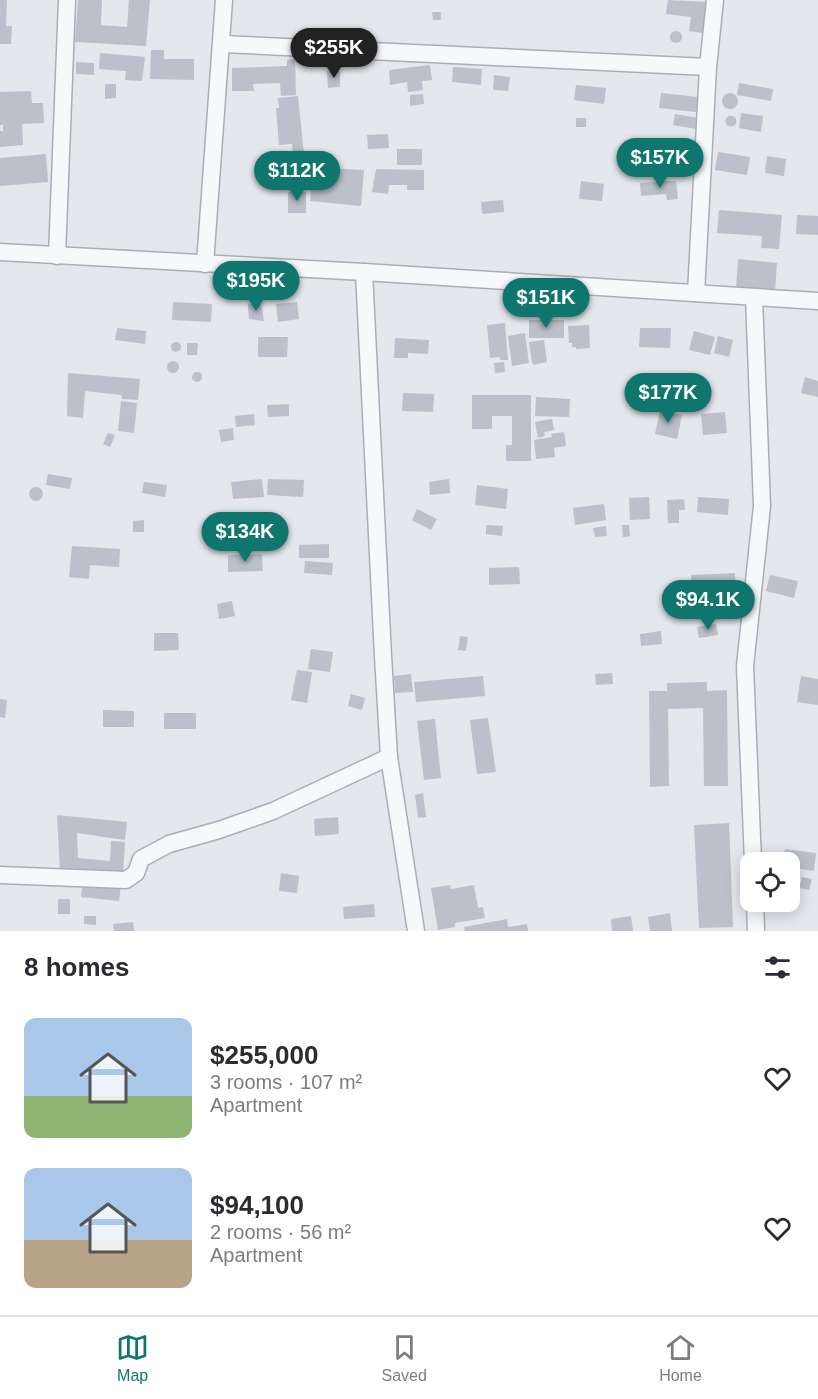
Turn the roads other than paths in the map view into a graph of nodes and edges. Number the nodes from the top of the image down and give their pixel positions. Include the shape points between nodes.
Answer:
1 (67, 0) edge
2 (224, 0) edge
3 (715, 0) edge
4 (222, 44) junction
5 (708, 67) junction
6 (0, 252) edge
7 (57, 256) junction
8 (205, 264) junction
9 (364, 272) junction
10 (696, 293) junction
11 (754, 297) junction
12 (818, 301) edge
13 (389, 757) junction
14 (753, 852) edge
15 (0, 875) edge
16 (755, 912) edge
17 (416, 931) edge
18 (756, 931) edge

1 - 7 street
2 - 4 street
3 - 5 street
4 - 5 street
4 - 8 street
5 - 10 street
6 - 7 street
7 - 8 street
8 - 9 street
9 - 10 street
9 - 13 street
10 - 11 street
11 - 12 street
11 - 14 street via 762,506 745,666
13 - 15 street via 273,811 169,844 141,859 136,873 126,880
13 - 17 street
16 - 18 street

